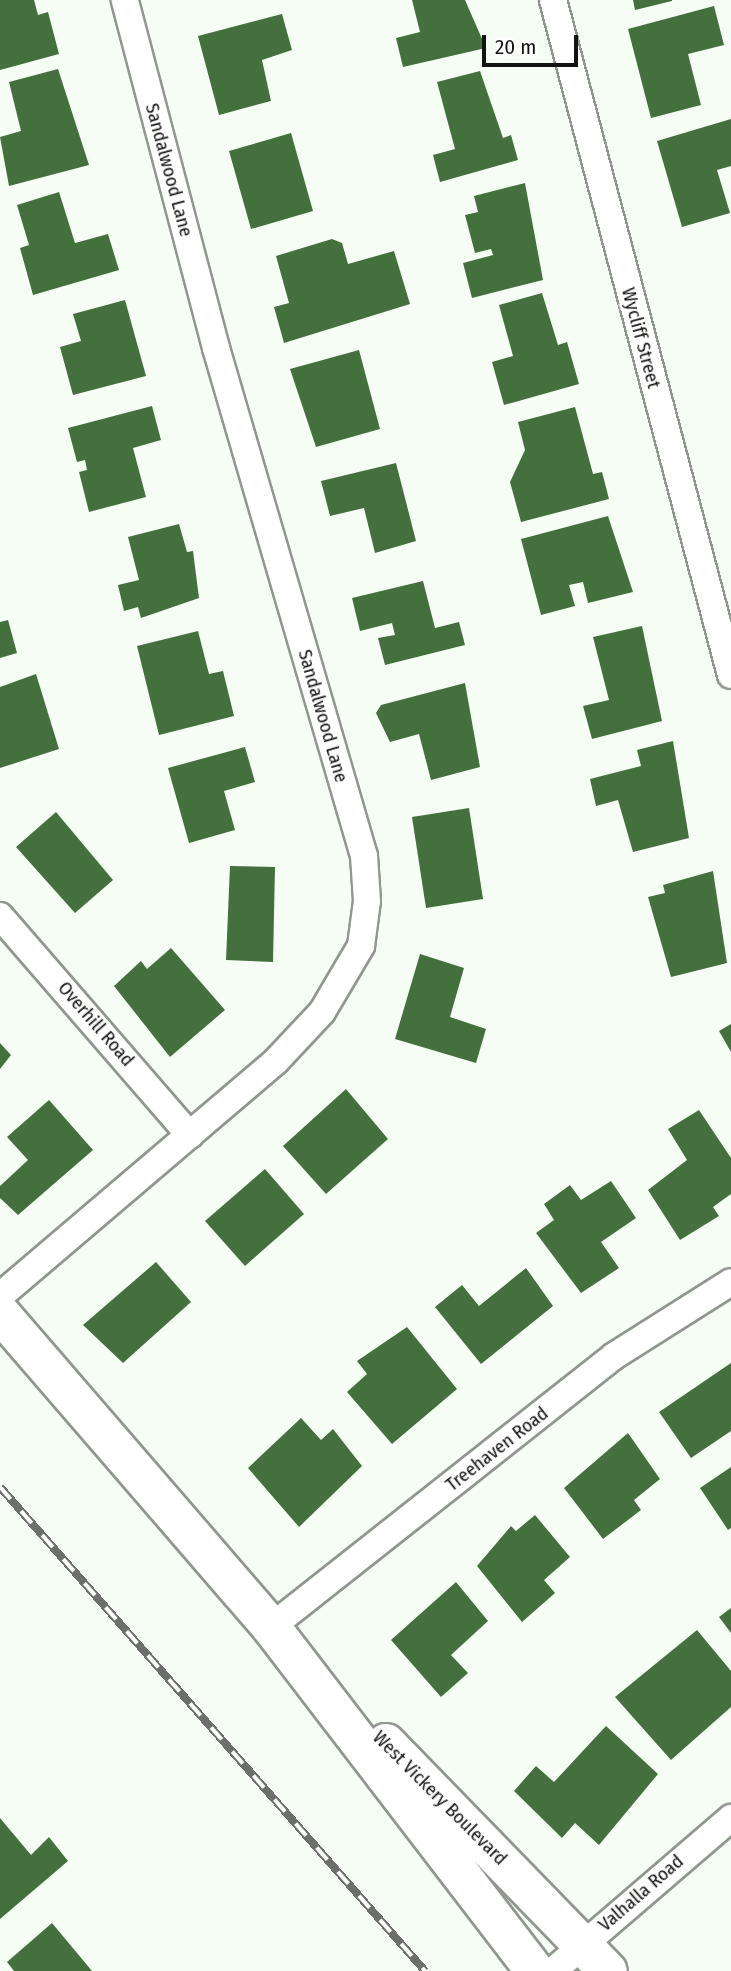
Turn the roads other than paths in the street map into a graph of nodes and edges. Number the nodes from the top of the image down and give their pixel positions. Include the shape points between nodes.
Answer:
1 (125, 0) edge
2 (552, 0) edge
3 (731, 675) edge
4 (0, 916) edge
5 (190, 1135) junction
6 (731, 1282) edge
7 (0, 1296) edge
8 (0, 1313) edge
9 (271, 1627) junction
10 (731, 1818) edge
11 (596, 1957) edge
12 (535, 1971) edge
13 (553, 1971) edge

1 - 5 street, Sandalwood Lane via 216,348 364,856 367,901 361,946 322,1012
2 - 3 street, Wycliff Street
4 - 5 street, Overhill Road
5 - 7 street, Sandalwood Lane
6 - 9 street, Treehaven Road via 614,1356
8 - 9 main road, West Vickery Boulevard
9 - 11 main road, West Vickery Boulevard
9 - 12 main road, West Vickery Boulevard
10 - 11 street, Valhalla Road
11 - 13 street, Valhalla Road

